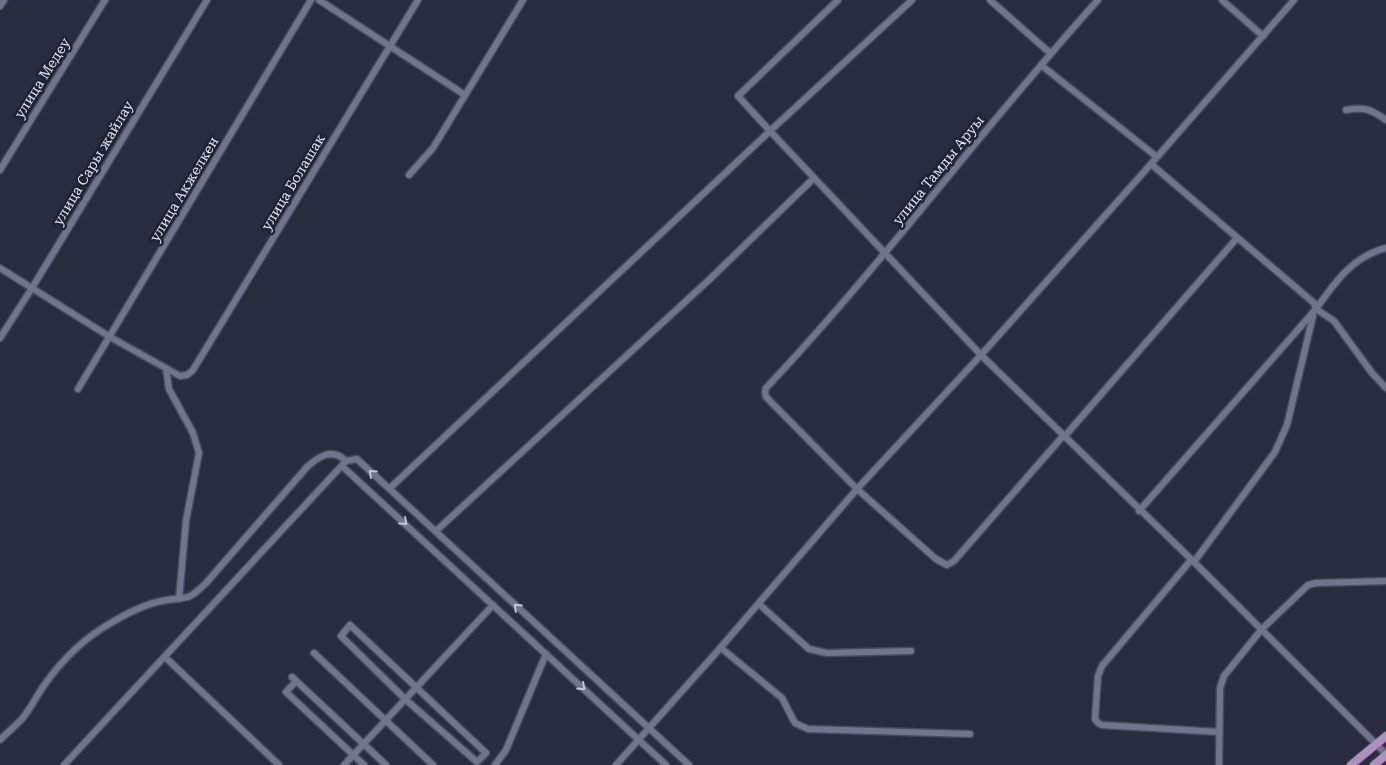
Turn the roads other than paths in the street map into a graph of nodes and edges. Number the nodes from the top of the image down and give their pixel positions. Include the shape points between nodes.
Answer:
1 (4, 0) edge
2 (105, 0) edge
3 (206, 0) edge
4 (311, 0) edge
5 (319, 0) edge
6 (418, 0) edge
7 (523, 0) edge
8 (838, 0) edge
9 (912, 0) edge
10 (990, 0) edge
11 (1098, 0) edge
12 (1222, 0) edge
13 (1294, 0) edge
14 (0, 6) edge
15 (1262, 36) junction
16 (391, 45) junction
17 (1050, 53) junction
18 (1041, 64) junction
19 (465, 95) junction
20 (1346, 110) dead end
21 (1386, 120) edge
22 (770, 131) junction
23 (1157, 157) junction
24 (1151, 164) junction
25 (0, 170) edge
26 (409, 175) dead end
27 (814, 178) junction
28 (1236, 238) junction
29 (1386, 248) edge
30 (886, 254) junction
31 (0, 268) edge
32 (32, 288) junction
33 (1314, 311) junction
34 (110, 337) junction
35 (0, 338) edge
36 (981, 355) junction
37 (166, 368) junction
38 (1386, 388) edge
39 (78, 389) dead end
40 (1064, 436) junction
41 (344, 463) junction
42 (390, 488) junction
43 (858, 489) junction
44 (1139, 511) junction
45 (436, 531) junction
46 (1192, 561) junction
47 (1386, 581) edge
48 (178, 599) junction
49 (759, 604) junction
50 (493, 605) junction
51 (1261, 630) junction
52 (721, 648) junction
53 (911, 651) dead end
54 (314, 653) dead end
55 (546, 654) junction
56 (165, 657) junction
57 (415, 688) junction
58 (405, 699) junction
59 (659, 718) junction
60 (385, 720) junction
61 (639, 720) junction
62 (649, 729) junction
63 (1219, 732) junction
64 (970, 734) dead end
65 (1386, 736) edge
66 (660, 739) junction
67 (0, 740) edge
68 (639, 740) junction
69 (364, 744) junction
70 (1376, 744) junction
71 (1386, 754) edge
72 (354, 755) junction
73 (64, 765) edge
74 (279, 765) edge
75 (344, 765) edge
76 (364, 765) edge
77 (386, 765) edge
78 (433, 765) edge
79 (495, 765) edge
80 (616, 765) edge
81 (666, 765) edge
82 (689, 765) edge
83 (1219, 765) edge
84 (1351, 765) edge
85 (1374, 765) edge

1 - 14 street
2 - 25 street, улица Медеу
3 - 32 street, улица Сары жайлау
4 - 34 street, улица Акжелкен
5 - 16 street
6 - 16 street, улица Болашак
7 - 19 street
8 - 22 street via 738,96
9 - 22 street
10 - 17 street
11 - 17 street, улица Тамды Аруы
12 - 15 street
13 - 15 street
15 - 23 street
16 - 19 street
16 - 37 street, улица Болашак via 193,370 180,376
17 - 18 street, улица Тамды Аруы
18 - 23 street
18 - 30 street, улица Тамды Аруы
19 - 26 street via 433,148
20 - 21 street via 1362,107
22 - 27 street
22 - 42 street
23 - 24 street
24 - 28 street
24 - 36 street
27 - 30 street
27 - 45 street via 711,278
28 - 33 street via 1314,303
28 - 40 street
29 - 33 street via 1352,264
30 - 36 street
30 - 43 street, улица Тамды Аруы via 765,392 766,397
31 - 32 street
32 - 34 street
32 - 35 street, улица Сары жайлау
33 - 38 street via 1334,321
33 - 44 street
33 - 46 street via 1283,436 1275,452
34 - 37 street
34 - 39 street, улица Акжелкен
36 - 40 street
36 - 43 street
37 - 48 street via 169,389 193,432 199,453 186,521
40 - 43 street, улица Тамды Аруы via 947,565 936,559
40 - 44 street
42 -> 41 street via 357,459
41 - 48 street via 342,457 321,455 206,583 193,596
41 -> 50 street
41 - 56 street
42 - 45 street
43 - 49 street
44 - 46 street
61 -> 45 street
46 - 51 street
46 - 63 street via 1102,666 1094,719 1102,726
47 - 51 street via 1308,585
48 - 67 street via 136,610 85,641 46,682 22,718
49 - 52 street
49 - 53 street via 809,648 819,652
50 - 55 street
50 - 57 street
51 - 63 street via 1221,682
51 - 70 street
52 - 59 street
52 - 64 street via 782,698 795,723 802,727
54 - 60 street
55 -> 68 street
55 - 79 street via 506,750
56 - 73 street
56 - 74 street
57 - 58 street
57 - 58 street via 349,626 341,636
57 - 58 street via 486,754 475,762
58 - 60 street
59 - 61 street via 647,722
59 - 62 street
59 - 66 street
60 - 69 street
60 - 78 street
61 - 62 street
62 - 66 street
62 - 68 street
63 - 83 street
65 - 70 main road
66 - 82 street
68 - 80 street
68 - 81 street
69 - 72 street
69 - 72 street via 294,679 286,692
69 - 77 street
70 - 71 street
70 - 84 main road
71 - 85 main road
72 - 75 street
72 - 76 street

